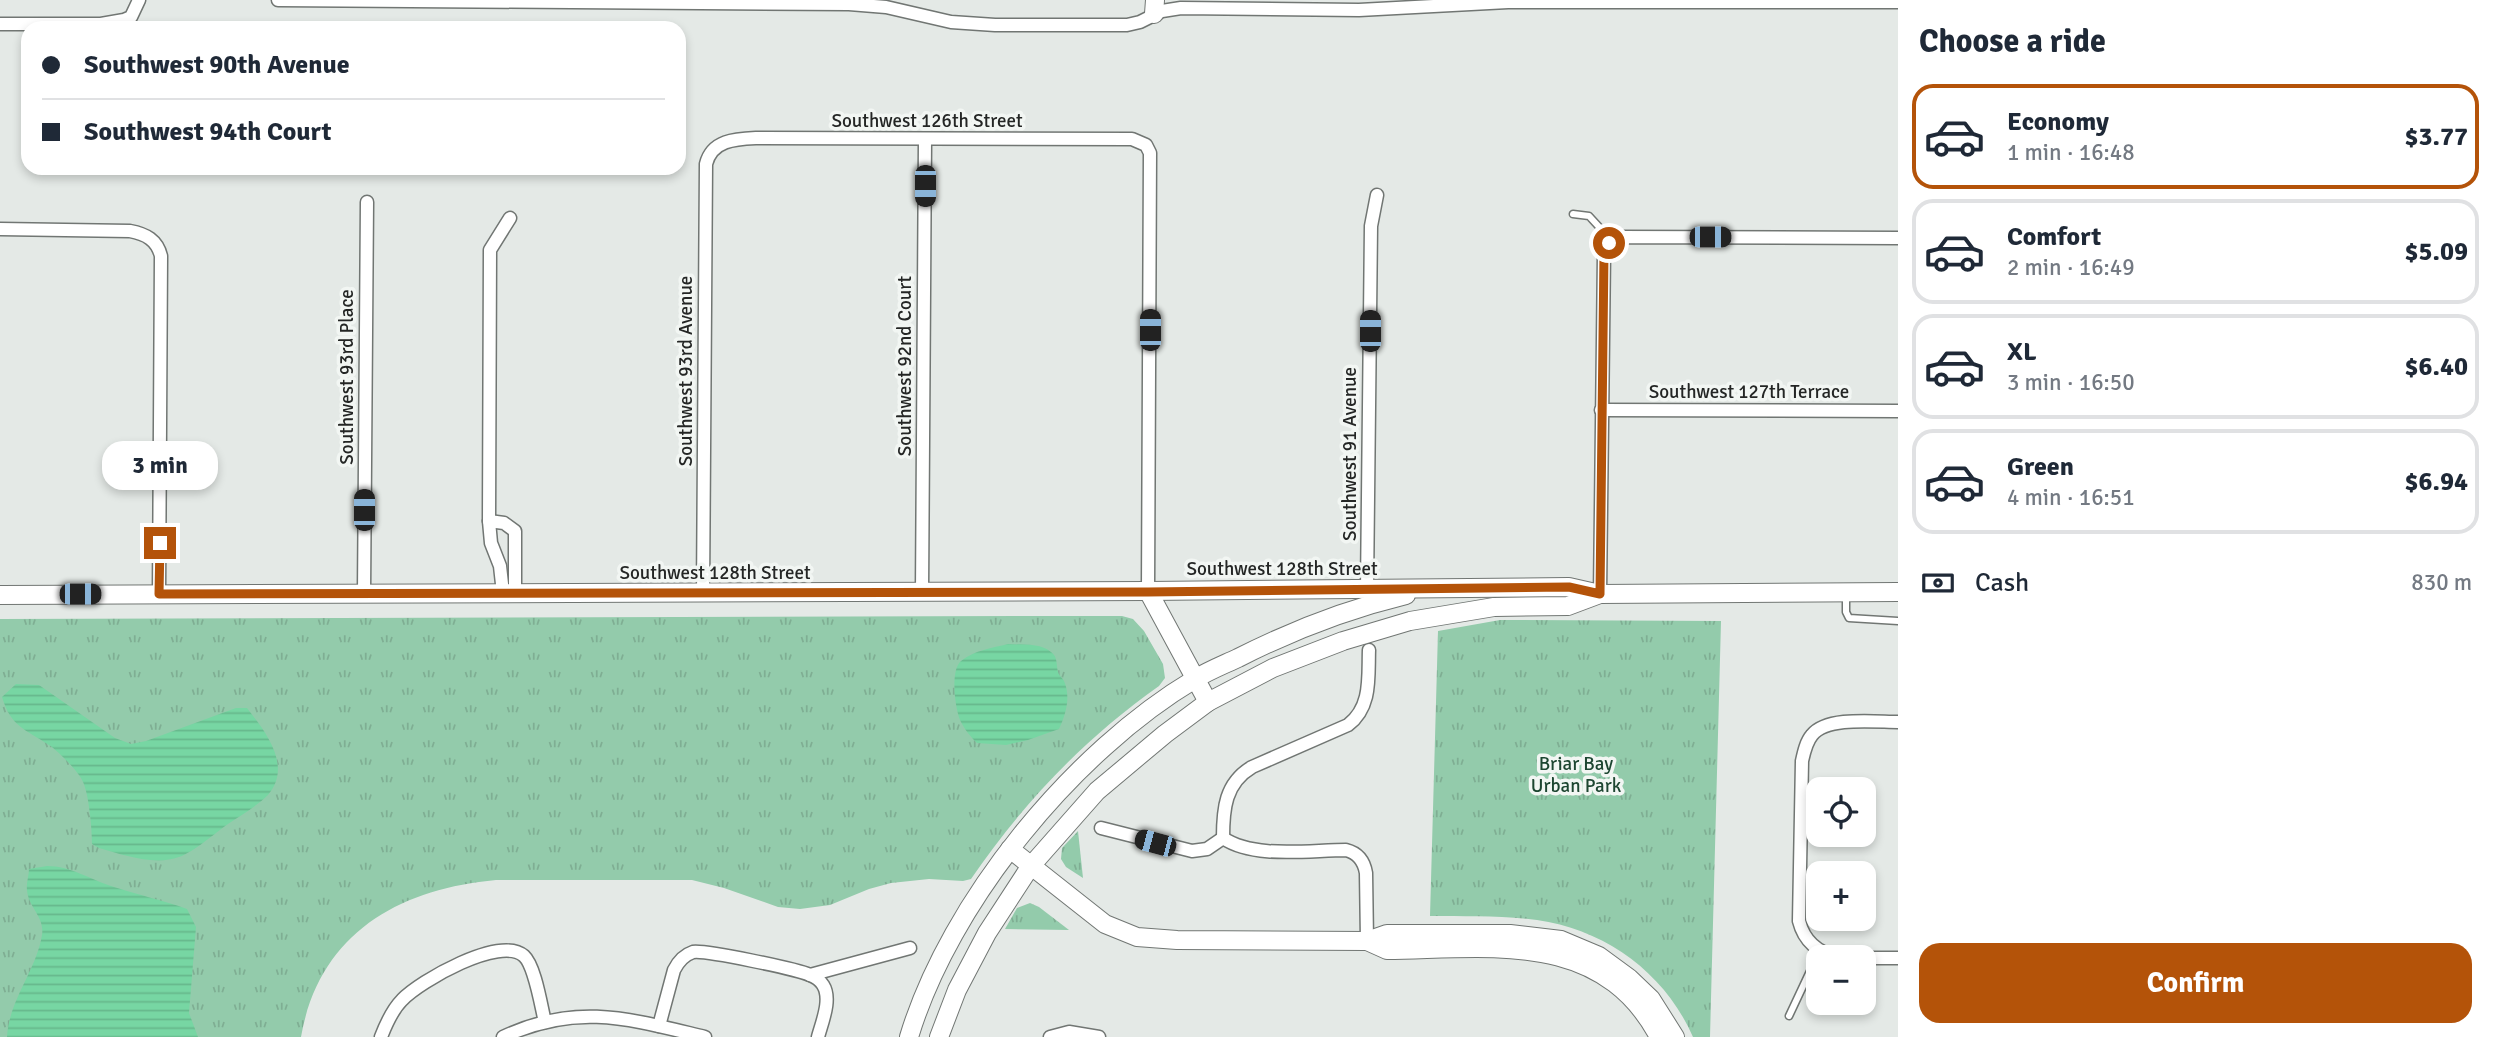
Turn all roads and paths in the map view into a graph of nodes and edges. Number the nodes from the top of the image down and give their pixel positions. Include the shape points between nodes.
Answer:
1 (139, 0) edge
2 (278, 0) edge
3 (926, 0) edge
4 (481, 1) edge
5 (1604, 1) edge
6 (1841, 1) edge
7 (704, 2) edge
8 (1898, 2) edge
9 (1380, 5) edge
10 (1154, 7) edge
11 (922, 15) junction
12 (114, 21) edge
13 (0, 23) edge
14 (21, 23) edge
15 (925, 140) junction
16 (711, 151) joint
17 (1377, 195) dead end
18 (367, 202) dead end
19 (1573, 214) dead end
20 (510, 218) dead end
21 (0, 229) edge
22 (1898, 238) edge
23 (1612, 241) junction
24 (1601, 410) junction
25 (1898, 411) edge
26 (489, 521) junction
27 (1367, 588) junction
28 (1430, 589) junction
29 (922, 592) junction
30 (1148, 592) junction
31 (1846, 592) junction
32 (1898, 592) edge
33 (363, 593) junction
34 (509, 593) junction
35 (703, 593) junction
36 (159, 594) junction
37 (1600, 594) junction
38 (0, 595) edge
39 (1898, 621) edge
40 (1370, 650) dead end
41 (1196, 678) junction
42 (1208, 702) junction
43 (1898, 722) edge
44 (1101, 828) dead end
45 (1223, 838) junction
46 (1010, 849) junction
47 (1030, 867) junction
48 (1367, 942) junction
49 (1812, 945) edge
50 (910, 948) dead end
51 (1876, 958) edge
52 (1898, 958) edge
53 (810, 975) junction
54 (1806, 980) edge
55 (1789, 1016) dead end
56 (545, 1022) junction
57 (659, 1026) junction
58 (1056, 1035) edge
59 (381, 1037) edge
60 (503, 1037) edge
61 (705, 1037) edge
62 (818, 1037) edge
63 (909, 1037) edge
64 (939, 1037) edge
65 (1098, 1037) edge
66 (1659, 1037) edge
67 (1675, 1037) edge

1 - 12 street via 131,17
2 - 4 street
3 - 11 street
4 - 7 street
5 - 6 street
5 - 9 street
6 - 8 street
7 - 11 street via 849,4
9 - 10 street
10 - 11 street via 1140,22 1127,25 970,24
13 - 14 street
15 - 16 street, Southwest 126th Street via 745,139 727,141
15 - 29 street, Southwest 92nd Court
15 - 30 street, Southwest 126th Street via 1132,139 1146,145 1150,153
16 - 35 street, Southwest 93rd Avenue via 705,175
17 - 27 street, Southwest 91 Avenue via 1371,226
18 - 33 street, Southwest 93rd Place
19 - 23 lane via 1589,216
20 - 26 street via 490,250
21 - 36 street via 142,233 152,239 161,256
22 - 23 street via 1621,237
23 - 24 street via 1604,253
24 - 25 street, Southwest 127th Terrace
24 - 37 street
26 - 34 street via 491,543
26 - 34 street via 504,523 515,531
27 - 28 street, Southwest 128th Street
27 - 30 street, Southwest 128th Street
28 - 37 street, Southwest 128th Street via 1569,587
28 - 41 street, Southwest 128th Street via 1299,630
29 - 30 street, Southwest 128th Street
29 - 35 street, Southwest 128th Street
30 - 41 street
31 - 32 street, Southwest 128th Street
31 - 37 street, Southwest 128th Street
31 - 39 lane via 1849,618
33 - 34 street, Southwest 128th Street
33 - 36 street, Southwest 128th Street
34 - 35 street, Southwest 128th Street
36 - 38 street, Southwest 128th Street
37 - 42 street, Southwest 128th Street via 1568,606 1494,607 1376,630 1273,668
40 - 45 street via 1366,701 1359,716 1242,773 1225,802
41 - 42 street
41 - 46 street, Southwest 128th Street via 1144,714 1082,768
42 - 47 street, Southwest 128th Street via 1097,791
43 - 49 street via 1840,723 1820,728 1807,742 1802,761 1799,915
44 - 45 street via 1192,851 1207,849
45 - 48 street via 1251,850 1354,852 1366,873
46 - 47 street
46 - 63 street, Southwest 128th Street via 965,916
47 - 48 street via 1105,924 1137,937
47 - 64 street, Southwest 128th Street via 981,944
48 - 66 street via 1387,950 1522,950 1557,955 1590,968 1617,986
48 - 67 street via 1387,934 1510,934 1574,944 1629,978 1651,999
50 - 53 street
51 - 52 street
53 - 57 street via 703,952 686,955 674,970
53 - 62 street via 820,980 827,996
54 - 55 lane
56 - 57 street via 582,1015
56 - 59 street via 529,962 519,952 501,951 457,964 410,992
56 - 60 street
57 - 61 street
58 - 65 street

